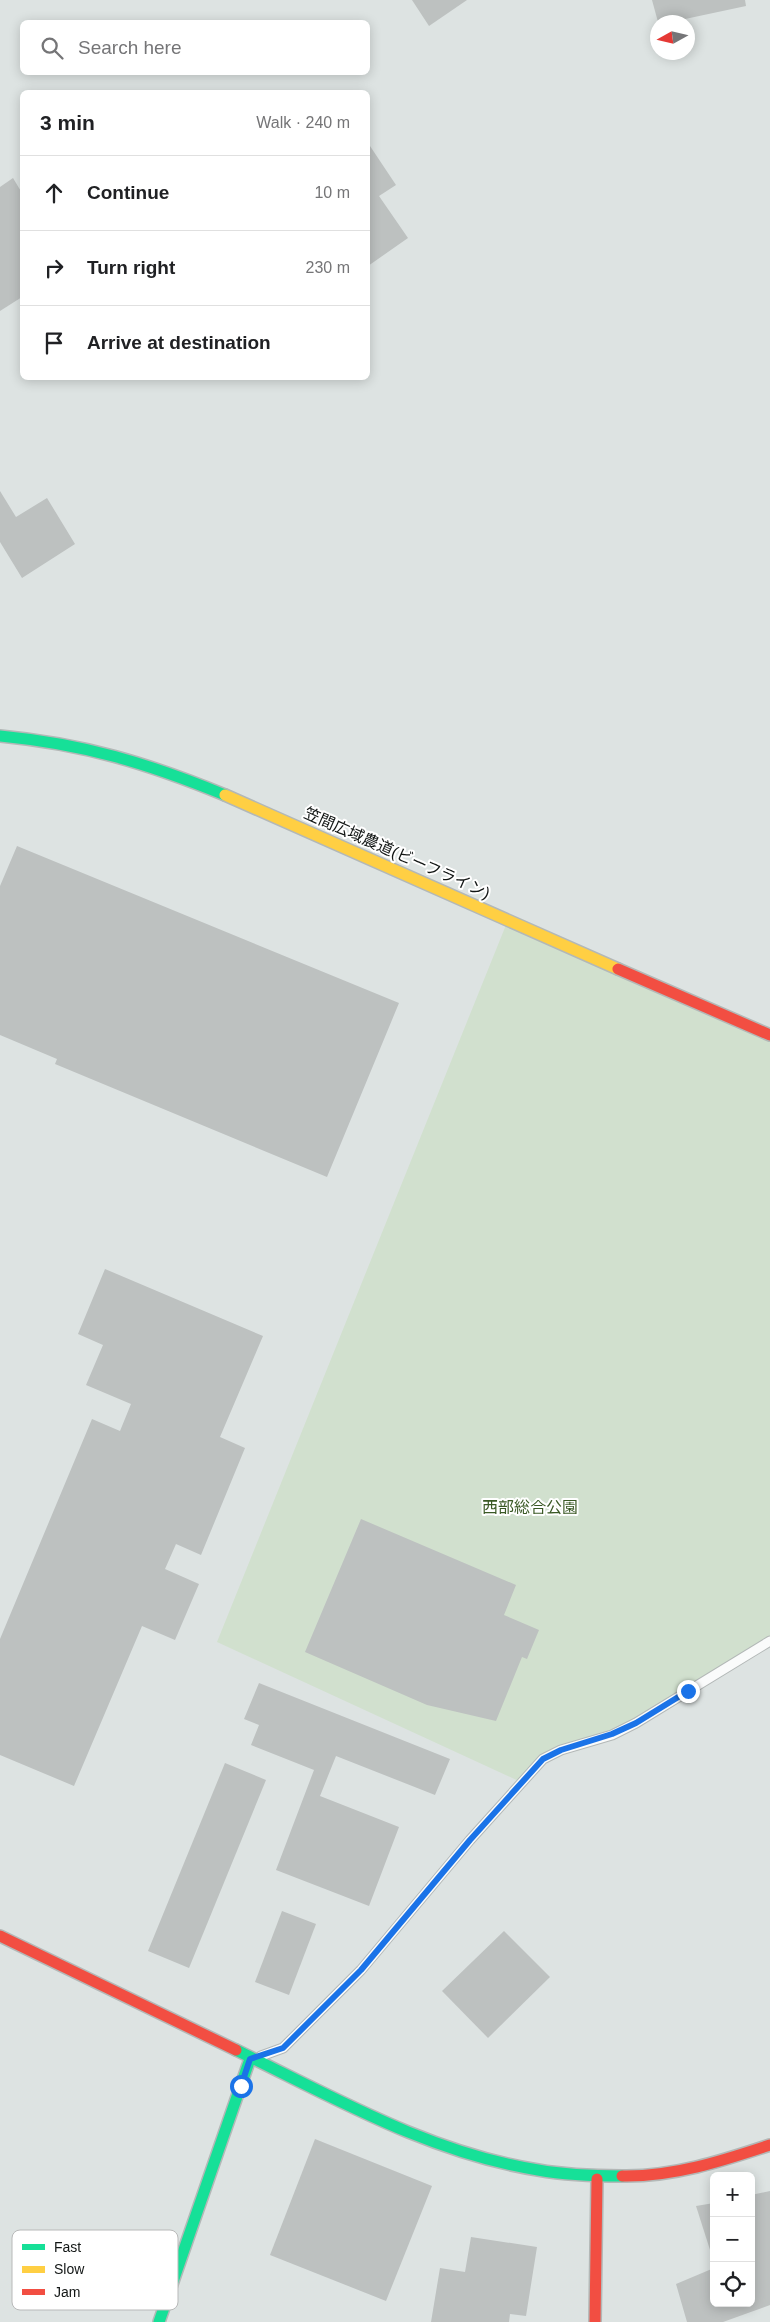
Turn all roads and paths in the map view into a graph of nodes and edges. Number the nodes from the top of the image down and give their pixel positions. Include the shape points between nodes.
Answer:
1 (0, 736) edge
2 (770, 1035) edge
3 (770, 1641) edge
4 (0, 1936) edge
5 (250, 2059) junction
6 (770, 2145) edge
7 (597, 2178) junction
8 (178, 2267) edge
9 (163, 2310) edge
10 (159, 2322) edge
11 (595, 2322) edge

1 - 2 street, 笠間広域農道(ビーフライン) via 71,743 156,768 232,797
3 - 5 lane via 636,1723 543,1759 361,1970 283,2048
4 - 5 street
5 - 7 street via 450,2150 523,2168
5 - 8 street
6 - 7 street via 684,2170 625,2178
7 - 11 street
9 - 10 street

